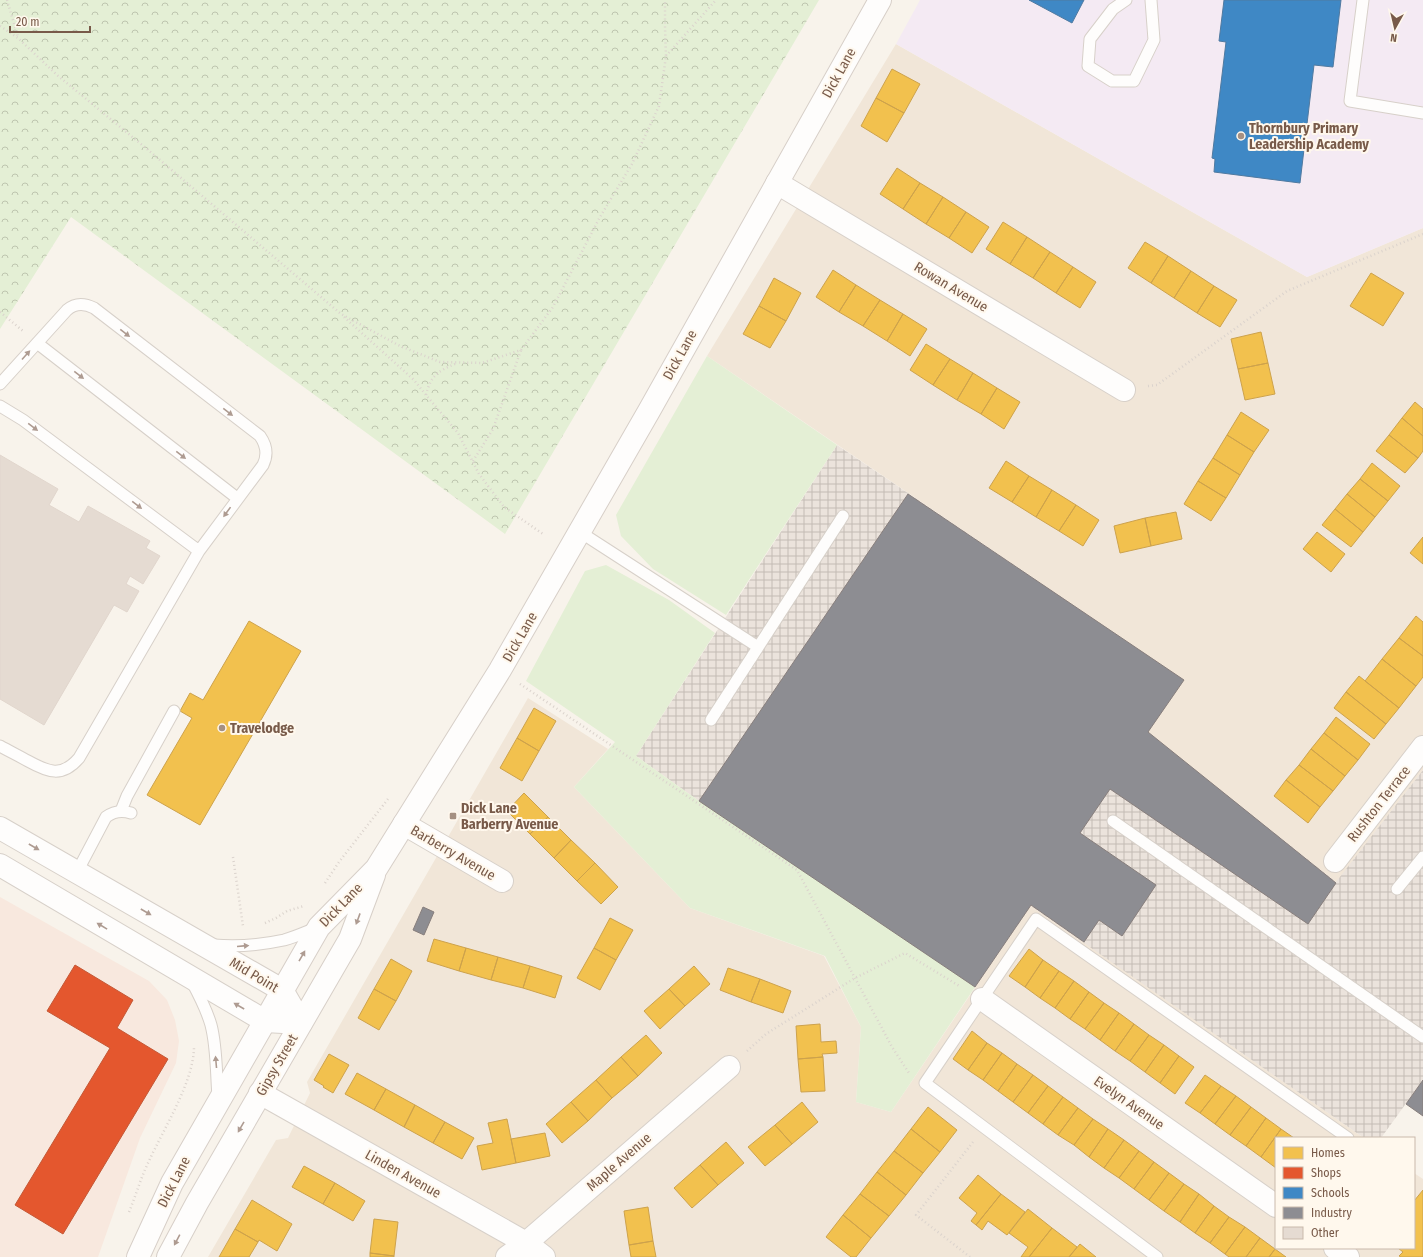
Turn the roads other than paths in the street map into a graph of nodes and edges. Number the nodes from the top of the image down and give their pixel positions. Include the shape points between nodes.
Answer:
1 (880, 0) edge
2 (1126, 0) edge
3 (1151, 0) edge
4 (1363, 0) edge
5 (1423, 113) edge
6 (777, 183) junction
7 (37, 343) junction
8 (0, 384) edge
9 (1124, 390) road end
10 (0, 406) edge
11 (237, 498) junction
12 (843, 516) dead end
13 (580, 532) junction
14 (199, 551) junction
15 (758, 647) junction
16 (174, 711) dead end
17 (711, 720) dead end
18 (0, 746) edge
19 (1423, 747) edge
20 (1113, 821) dead end
21 (404, 824) junction
22 (0, 828) edge
23 (1423, 857) edge
24 (1335, 861) dead end
25 (0, 865) edge
26 (376, 869) junction
27 (77, 872) junction
28 (502, 881) dead end
29 (1397, 889) dead end
30 (319, 927) junction
31 (204, 945) junction
32 (188, 976) junction
33 (282, 990) junction
34 (982, 999) junction
35 (265, 1021) junction
36 (301, 1023) junction
37 (1423, 1037) edge
38 (729, 1067) road end
39 (260, 1093) junction
40 (219, 1101) junction
41 (1347, 1137) edge
42 (1275, 1205) edge
43 (526, 1243) junction
44 (138, 1257) edge
45 (168, 1257) edge
46 (507, 1257) edge
47 (544, 1257) edge
48 (1157, 1257) edge

1 - 6 street, Dick Lane
2 - 3 lane via 1113,9 1090,39 1088,66 1112,81 1134,82 1154,40
4 - 5 lane via 1350,101
6 - 9 street, Rowan Avenue
6 - 13 street, Dick Lane
8 -> 7 lane
7 -> 11 lane
7 -> 11 lane via 70,307 80,304 89,306 248,427 263,440 266,456 263,465
10 -> 14 lane via 23,420
11 -> 14 lane
12 - 15 lane
13 - 15 lane
13 - 21 street, Dick Lane via 500,670
14 - 18 lane via 74,764 61,771 46,771
15 - 17 lane
16 - 27 lane via 128,796 126,812 106,817
19 - 24 street, Rushton Terrace
20 - 37 lane
21 - 26 street, Dick Lane
21 - 28 street, Barberry Avenue
22 -> 27 street, Mid Point
23 - 29 lane
32 -> 25 street
26 - 30 street, Dick Lane
26 -> 36 street, Gipsy Street via 350,939
27 -> 31 street, Mid Point
31 -> 30 lane via 239,947 261,944
33 -> 30 street, Dick Lane
31 - 33 street, Mid Point
35 -> 32 street
40 -> 32 lane via 211,1024
33 - 35 street, Dick Lane
33 - 36 street, Mid Point
34 - 41 lane via 1036,919
34 - 42 street, Evelyn Avenue
34 - 48 lane via 925,1083
35 - 36 street
35 - 40 street, Dick Lane
36 - 39 street, Gipsy Street
38 - 43 street, Maple Avenue
39 - 43 street, Linden Avenue
39 -> 45 street, Gipsy Street
40 - 44 street, Dick Lane via 172,1183
43 - 46 street, Maple Avenue
43 - 47 street, Linden Avenue

